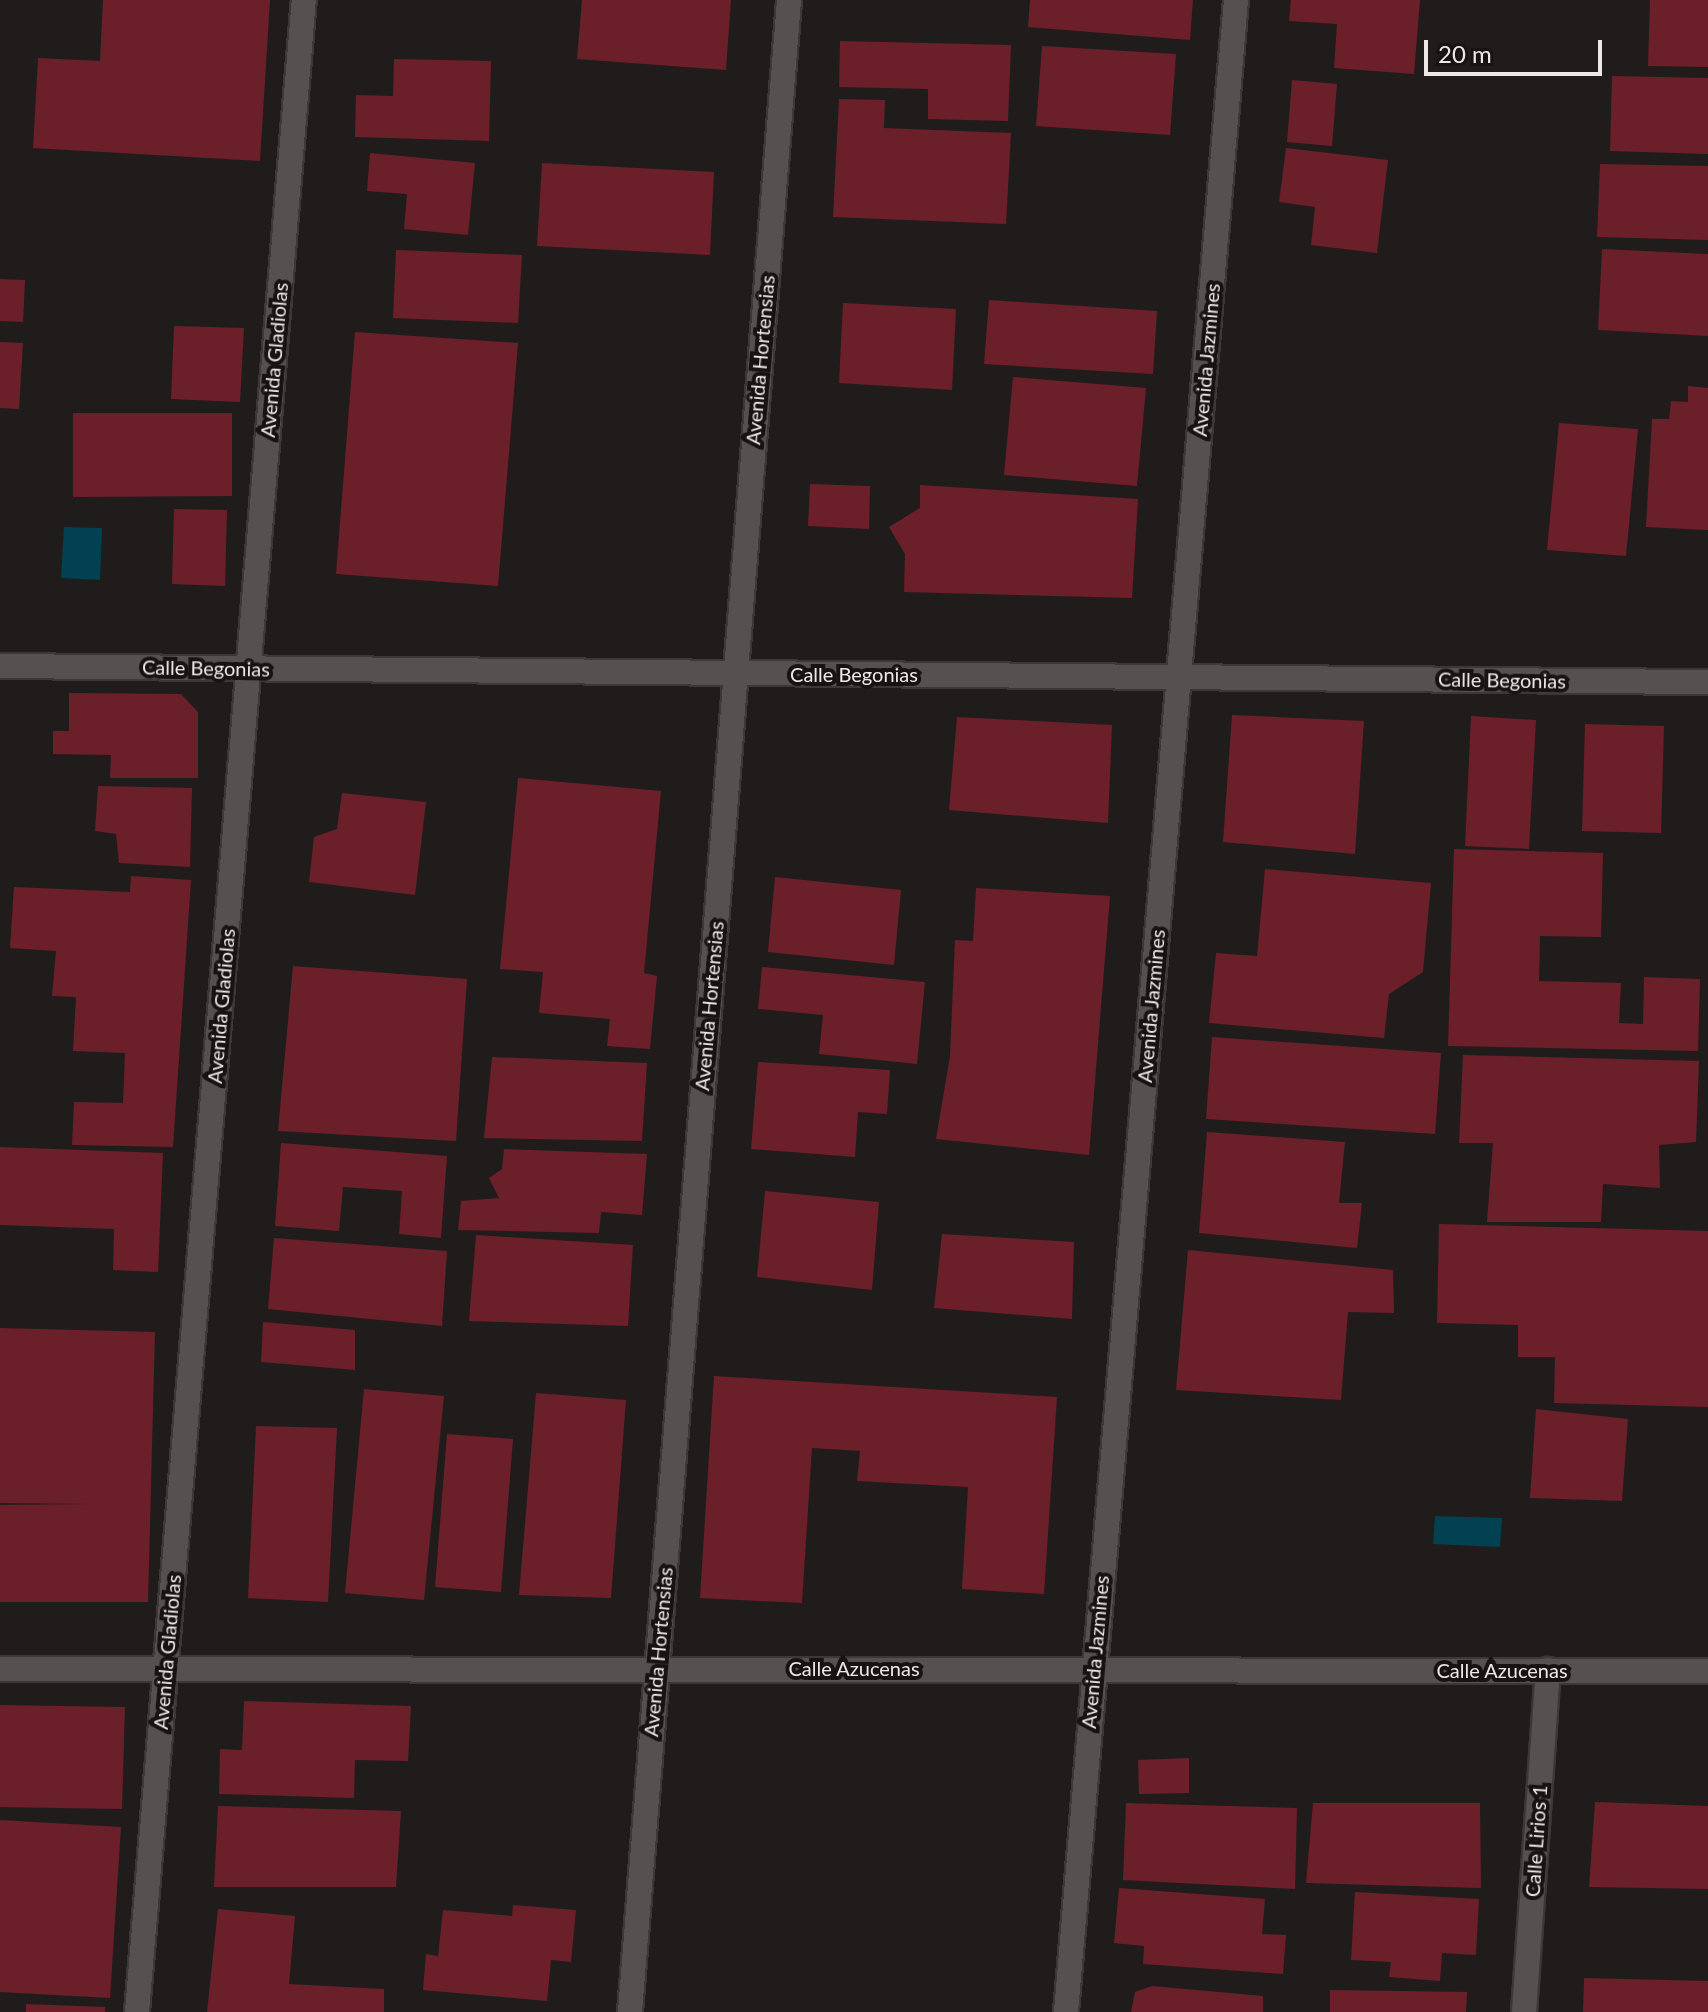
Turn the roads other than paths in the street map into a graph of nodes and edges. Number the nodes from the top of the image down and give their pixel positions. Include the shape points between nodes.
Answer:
1 (304, 0) edge
2 (789, 0) edge
3 (1236, 0) edge
4 (0, 666) edge
5 (249, 669) junction
6 (735, 673) junction
7 (1180, 676) junction
8 (1708, 682) edge
9 (166, 1668) junction
10 (657, 1668) junction
11 (1094, 1668) junction
12 (0, 1669) edge
13 (1548, 1670) junction
14 (1708, 1671) edge
15 (137, 2012) edge
16 (630, 2012) edge
17 (1066, 2012) edge
18 (1524, 2012) edge

1 - 5 street, Avenida Gladiolas
2 - 6 street, Avenida Hortensias
3 - 7 street, Avenida Jazmines
4 - 5 street, Calle Begonias
5 - 6 street, Calle Begonias
5 - 9 street, Avenida Gladiolas
6 - 7 street, Calle Begonias
6 - 10 street, Avenida Hortensias
7 - 8 street, Calle Begonias
7 - 11 street, Avenida Jazmines
9 - 10 street, Calle Azucenas
9 - 12 street, Calle Azucenas
9 - 15 street, Avenida Gladiolas
10 - 11 street, Calle Azucenas
10 - 16 street, Avenida Hortensias
11 - 13 street, Calle Azucenas
11 - 17 street, Avenida Jazmines
13 - 14 street, Calle Azucenas
13 - 18 street, Calle Lirios 1

